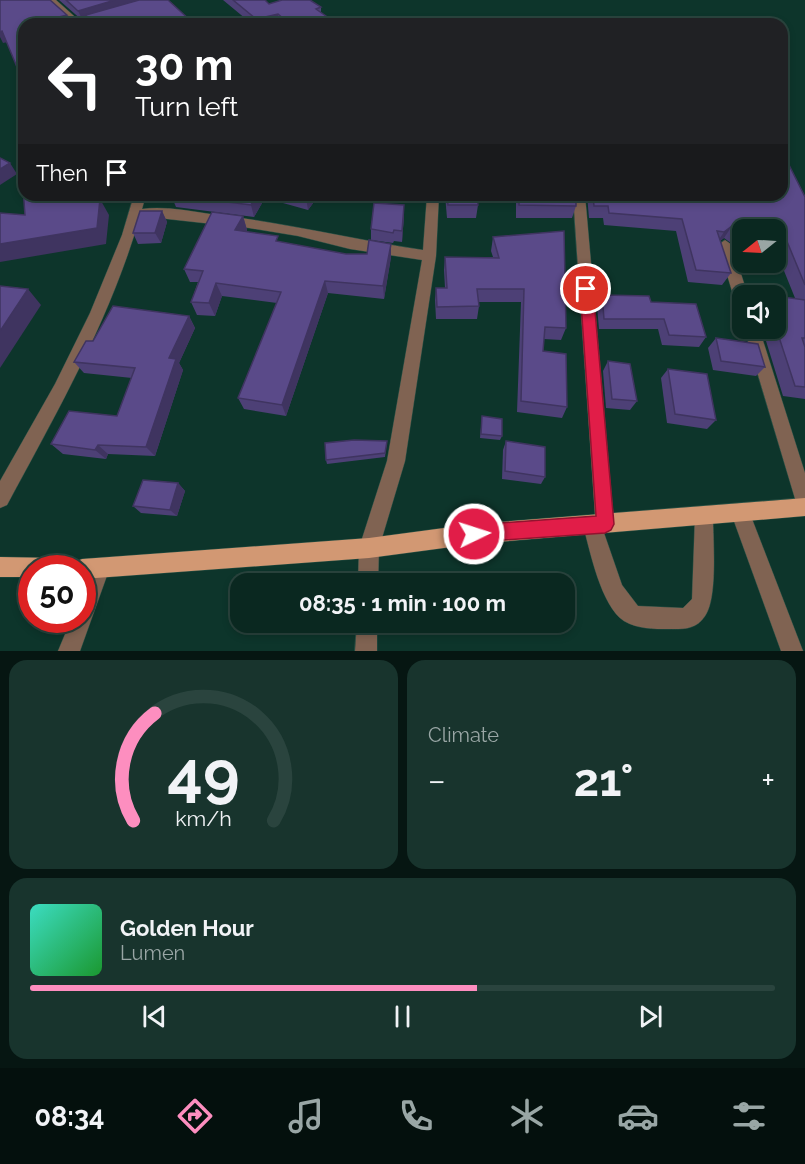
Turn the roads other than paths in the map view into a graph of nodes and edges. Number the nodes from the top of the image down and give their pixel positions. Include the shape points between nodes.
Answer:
1 (51, 0) edge
2 (71, 18) edge
3 (138, 201) edge
4 (433, 201) edge
5 (579, 201) edge
6 (134, 214) junction
7 (725, 245) edge
8 (429, 256) junction
9 (737, 285) edge
10 (754, 339) edge
11 (0, 499) edge
12 (805, 502) edge
13 (805, 507) edge
14 (740, 513) junction
15 (705, 516) junction
16 (598, 525) junction
17 (369, 548) junction
18 (0, 567) edge
19 (18, 567) edge
20 (96, 569) edge
21 (368, 573) edge
22 (76, 633) edge
23 (367, 633) edge
24 (69, 651) edge
25 (366, 651) edge
26 (792, 651) edge

1 - 2 street
3 - 6 street
4 - 8 street
5 - 16 street
6 - 8 street via 176,214 249,223
6 - 11 street via 100,309
7 - 9 street
8 - 17 street via 396,460
10 - 12 street
13 - 14 main road
14 - 15 main road
14 - 26 street
15 - 16 main road
15 - 16 street via 702,598 698,609 687,619 638,617 627,610 606,572
16 - 17 main road via 474,534
17 - 20 main road
17 - 21 street
18 - 19 main road
22 - 24 street
23 - 25 street

